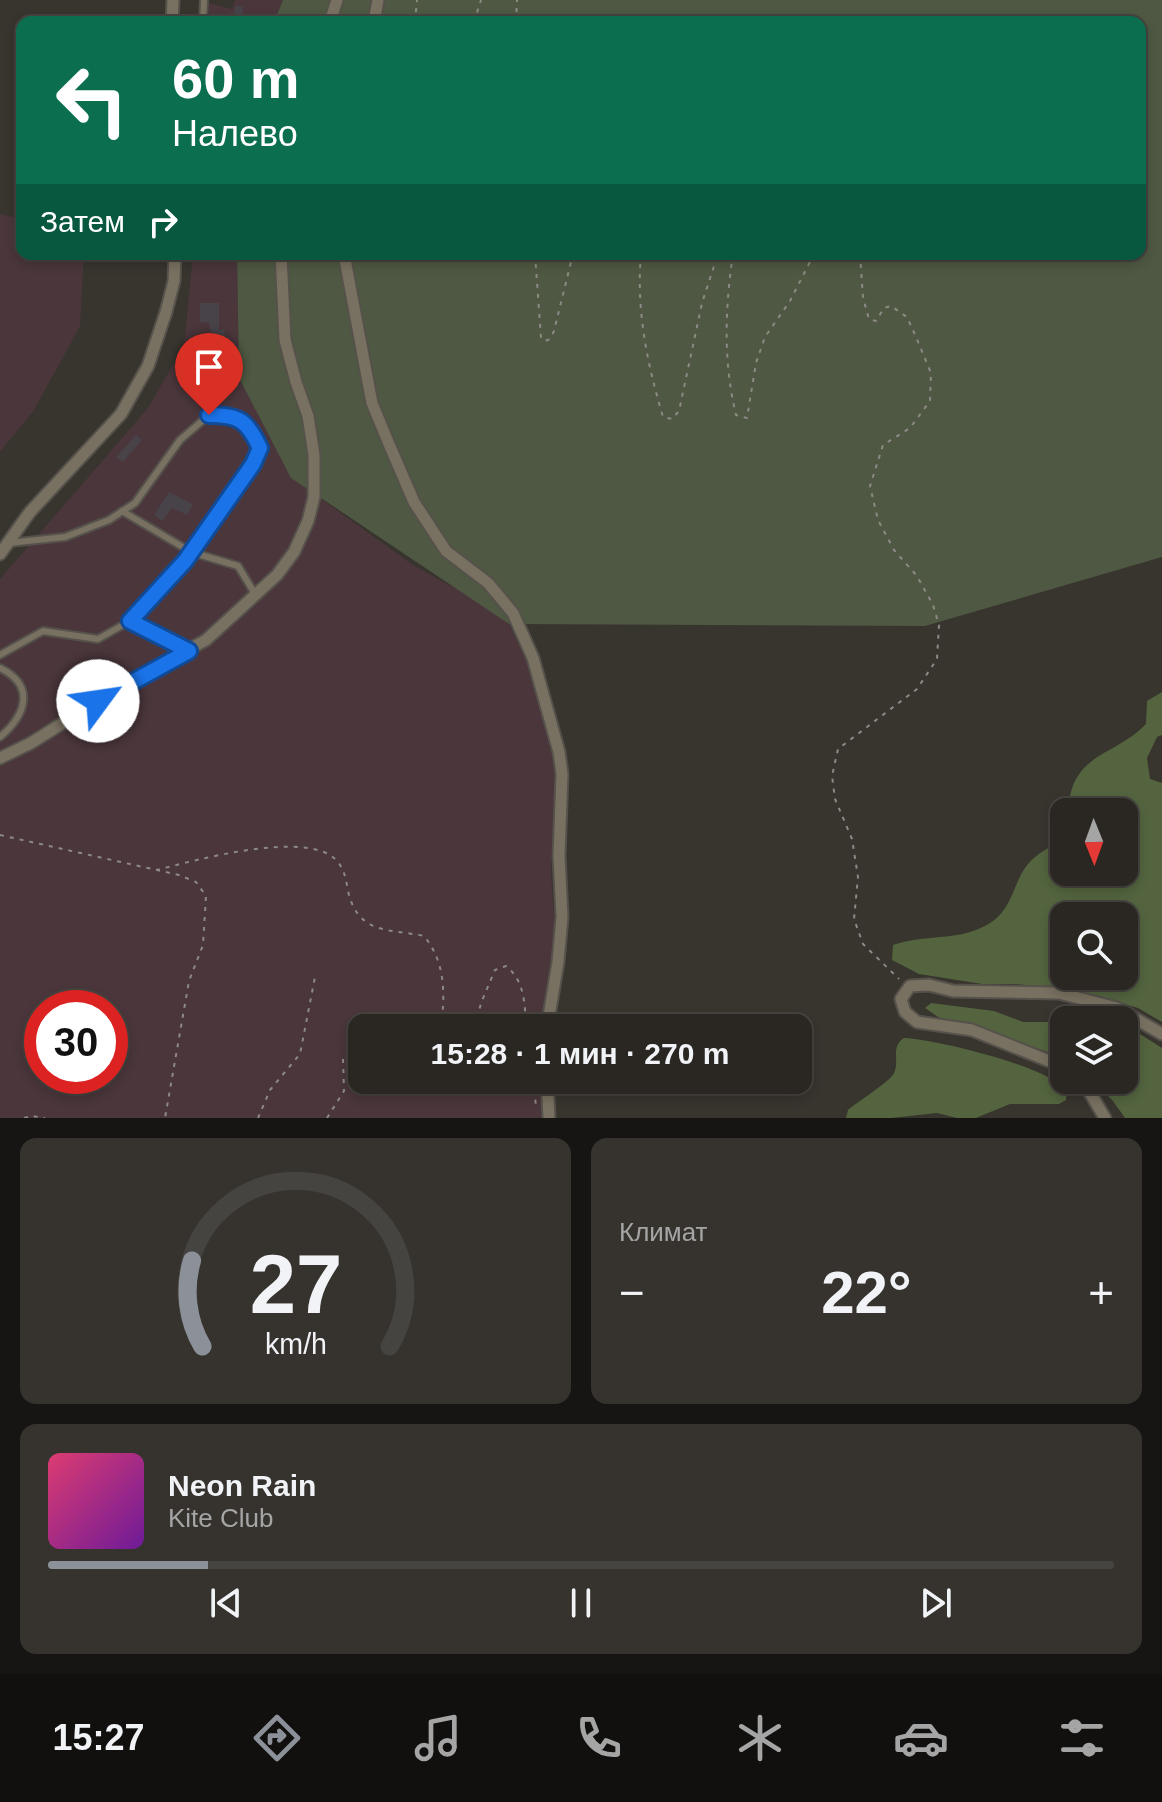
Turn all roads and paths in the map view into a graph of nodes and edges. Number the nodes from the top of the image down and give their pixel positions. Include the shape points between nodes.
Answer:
1 (175, 260) edge
2 (281, 260) edge
3 (345, 260) edge
4 (535, 260) edge
5 (572, 260) edge
6 (640, 260) edge
7 (716, 260) edge
8 (732, 260) edge
9 (811, 260) edge
10 (860, 260) edge
11 (122, 511) junction
12 (9, 543) junction
13 (191, 552) junction
14 (0, 554) edge
15 (255, 594) junction
16 (130, 621) junction
17 (189, 651) junction
18 (0, 655) edge
19 (0, 668) edge
20 (0, 737) edge
21 (0, 758) edge
22 (0, 835) edge
23 (154, 870) junction
24 (315, 977) dead end
25 (910, 986) junction
26 (442, 1014) edge
27 (479, 1014) edge
28 (525, 1014) edge
29 (549, 1014) edge
30 (1162, 1034) edge
31 (343, 1058) dead end
32 (1050, 1061) edge
33 (534, 1094) edge
34 (548, 1094) edge
35 (1091, 1094) edge
36 (537, 1109) dead end
37 (24, 1118) edge
38 (45, 1118) edge
39 (165, 1118) edge
40 (258, 1118) edge
41 (327, 1118) edge
42 (549, 1118) edge
43 (1105, 1118) edge

1 - 12 street via 174,281 153,353 121,414 30,512
2 - 15 street via 285,340 308,416 314,497 294,552
3 - 29 street via 372,403 414,502 446,551 488,583 513,613 533,658 559,752 562,917
4 - 5 path via 545,341 554,331
6 - 7 path via 642,329 663,417 672,419 679,411
8 - 9 path via 726,359 736,415 747,418 765,337
10 - 25 path via 869,319 876,321 891,306 907,317 931,373 930,401 910,428 883,445 870,486 878,520 894,550 917,576 939,625 937,659 917,689 838,749 832,776 835,799 852,839 858,877 854,919 863,944
11 - 12 lane via 65,537
11 - 13 lane
11 - 13 lane via 135,503 180,440 209,415 231,415 250,427 260,448
12 - 14 street
13 - 15 lane via 238,566
13 - 16 lane
15 - 17 street
16 - 17 lane
16 - 18 lane via 98,639 43,631
17 - 21 street
19 - 20 lane via 13,675 24,693 22,711
22 - 23 path
23 - 26 path via 236,850 308,848 327,853 342,869 356,912 366,922 390,932 424,936 436,949 444,987
23 - 39 path via 196,882 206,896 203,945 189,981
24 - 40 path via 300,1054 270,1090
25 - 30 street via 1059,993 1117,1008
25 - 32 street via 901,999 905,1012 917,1022 972,1030
27 - 28 path via 495,970 506,966 522,988
31 - 41 path via 344,1091
33 - 36 path
34 - 42 street
35 - 43 street
37 - 38 path

